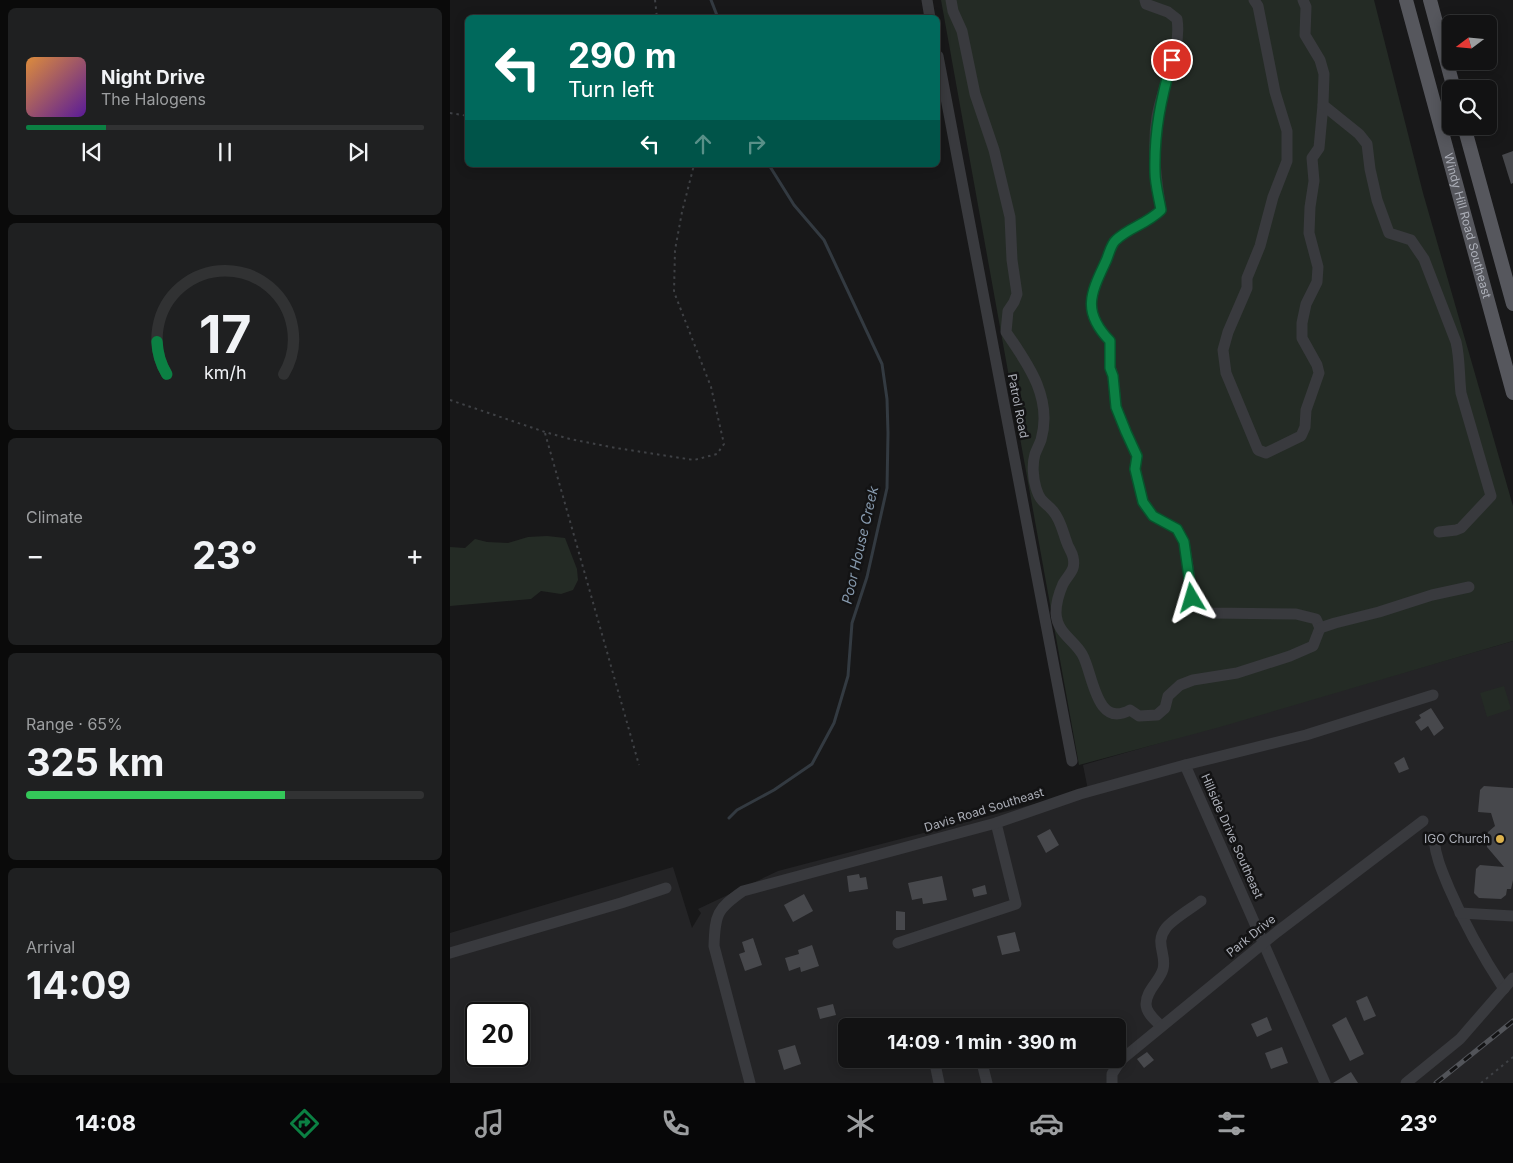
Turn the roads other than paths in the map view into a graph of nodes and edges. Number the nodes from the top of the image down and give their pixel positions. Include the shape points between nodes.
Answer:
1 (927, 0) edge
2 (951, 0) edge
3 (1145, 0) edge
4 (1254, 0) edge
5 (1304, 0) edge
6 (1406, 0) edge
7 (1430, 0) edge
8 (930, 15) edge
9 (940, 67) edge
10 (1452, 80) edge
11 (1323, 105) junction
12 (1466, 135) edge
13 (1513, 304) edge
14 (1513, 393) edge
15 (1439, 532) dead end
16 (1469, 587) dead end
17 (1320, 628) junction
18 (1433, 695) dead end
19 (1072, 761) dead end
20 (1186, 765) junction
21 (1423, 821) dead end
22 (996, 823) junction
23 (1434, 840) dead end
24 (666, 888) dead end
25 (1201, 901) dead end
26 (1460, 913) junction
27 (1513, 916) edge
28 (898, 943) dead end
29 (1264, 943) junction
30 (450, 953) edge
31 (1513, 978) edge
32 (1504, 989) junction
33 (1161, 1026) junction
34 (936, 1068) edge
35 (983, 1068) edge
36 (750, 1083) edge
37 (939, 1083) edge
38 (987, 1083) edge
39 (1112, 1083) edge
40 (1325, 1083) edge
41 (1406, 1083) edge

1 - 8 street
2 - 17 street via 1010,217 1017,294 1008,312 1006,332 1034,376 1044,414 1033,475 1042,502 1053,511 1073,556 1073,570 1065,581 1056,615 1059,627 1081,653 1102,706 1114,714 1130,710 1139,716 1157,715 1165,708 1168,696 1180,685 1237,673 1290,656 1313,646
3 - 17 street via 1146,4 1177,19 1178,35 1157,118 1155,172 1161,210 1151,220 1114,241 1095,282 1091,300 1099,329 1110,341 1116,407 1137,456 1135,469 1143,502 1153,516 1177,529 1184,542 1192,598 1198,606 1210,612 1296,614 1316,619
4 - 11 street via 1258,6 1274,92 1287,130 1287,161 1247,278 1247,288 1223,350 1226,373 1244,417 1258,450 1266,453 1301,436 1319,373 1302,338 1302,323 1306,304 1317,282 1318,267 1309,232 1314,181 1312,158 1319,148
5 - 11 street via 1306,35 1324,74
6 - 14 main road, Windy Hill Road Southeast
7 - 10 main road
9 - 19 street, Patrol Road
11 - 15 street via 1367,144 1377,200 1389,233 1411,240 1424,258 1456,342 1462,393 1491,496 1460,528
12 - 13 main road, Windy Hill Road Southeast
16 - 17 street
18 - 20 street, Davis Road Southeast via 1306,735
20 - 22 street, Davis Road Southeast via 1080,794
20 - 29 street, Hillside Drive Southeast
21 - 29 street, Park Drive
22 - 28 street via 1016,904
22 - 36 street, Davis Road Southeast via 743,891 726,902 718,912 714,946
23 - 26 street via 1436,856
24 - 30 street via 622,904
25 - 33 street via 1166,928 1160,945 1163,970 1146,1004 1149,1014
26 - 27 street
26 - 32 street
29 - 33 street, Park Drive
29 - 40 street, Hillside Drive Southeast
31 - 32 street
32 - 41 street via 1460,1040
33 - 39 street, Park Drive via 1121,1060 1112,1074
34 - 37 street
35 - 38 street

